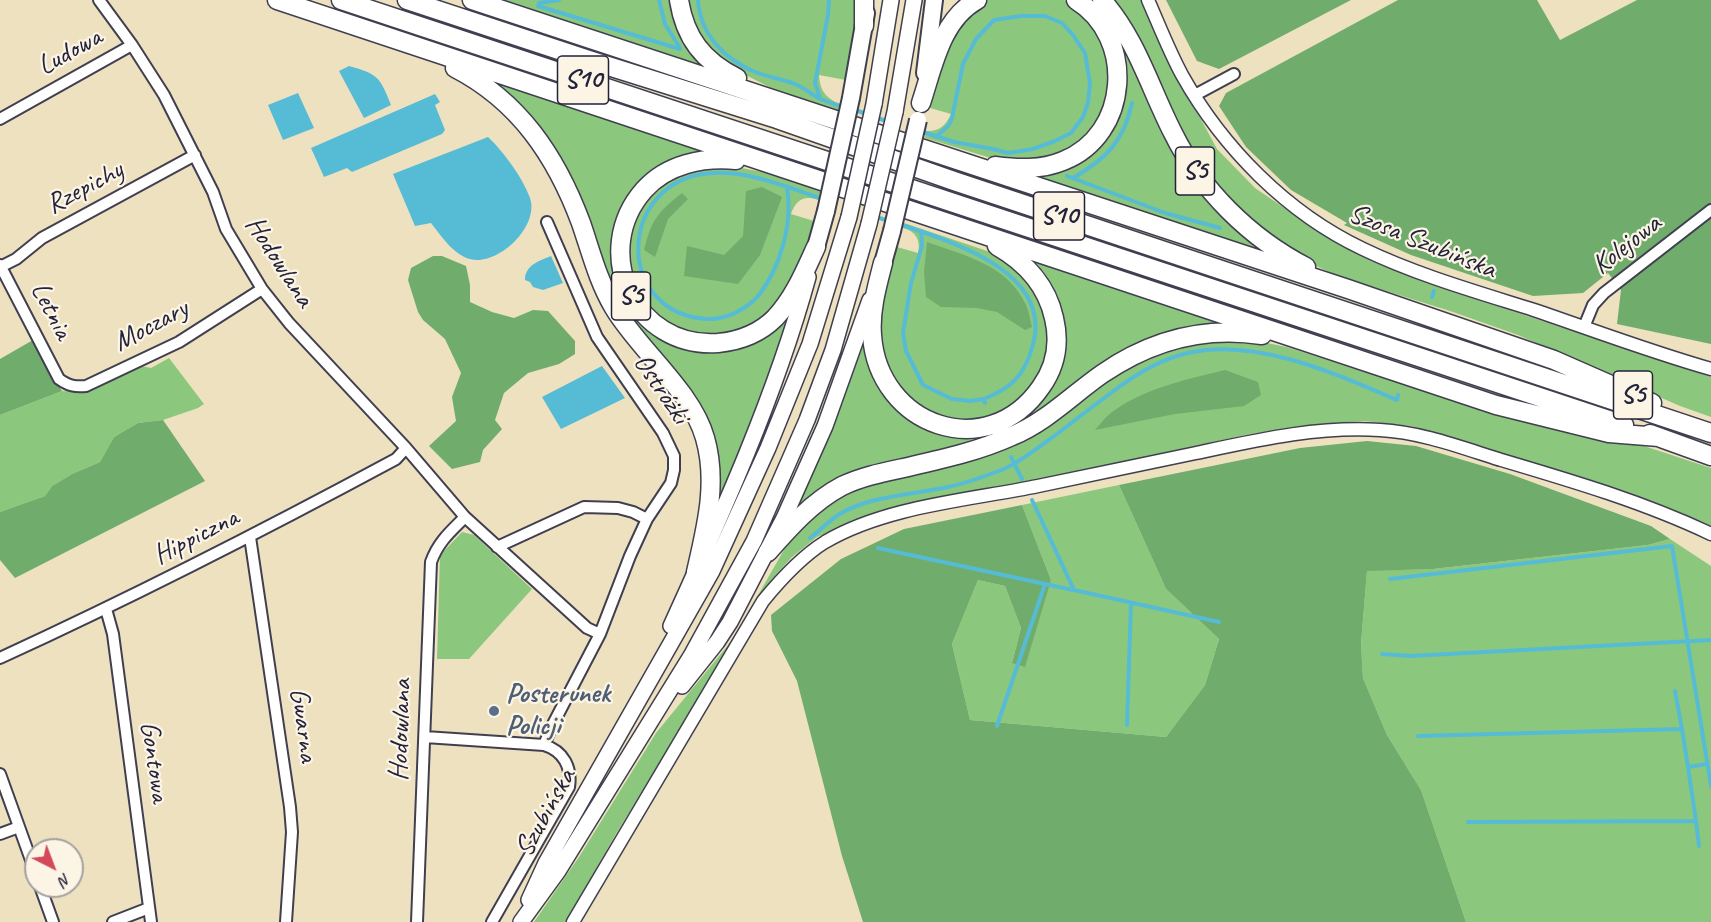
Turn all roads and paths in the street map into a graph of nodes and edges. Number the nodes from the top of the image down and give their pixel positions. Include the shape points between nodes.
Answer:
1 (99, 0) edge
2 (277, 0) edge
3 (341, 0) edge
4 (407, 0) edge
5 (472, 0) edge
6 (679, 0) edge
7 (864, 0) edge
8 (869, 0) edge
9 (891, 0) edge
10 (914, 0) edge
11 (934, 0) edge
12 (977, 0) edge
13 (1076, 0) edge
14 (1102, 0) edge
15 (1148, 0) edge
16 (864, 26) junction
17 (132, 45) junction
18 (410, 45) junction
19 (1234, 74) dead end
20 (1195, 95) junction
21 (782, 101) junction
22 (920, 112) junction
23 (0, 119) edge
24 (195, 155) junction
25 (953, 160) junction
26 (772, 165) junction
27 (1711, 210) edge
28 (547, 222) dead end
29 (961, 227) junction
30 (816, 247) junction
31 (883, 263) junction
32 (0, 266) edge
33 (262, 289) junction
34 (1348, 289) junction
35 (1584, 327) junction
36 (1297, 340) junction
37 (1711, 369) edge
38 (59, 380) joint
39 (1711, 432) edge
40 (1659, 437) junction
41 (406, 448) junction
42 (1711, 456) edge
43 (465, 517) junction
44 (646, 519) junction
45 (1711, 534) edge
46 (250, 537) junction
47 (497, 547) junction
48 (768, 552) junction
49 (696, 572) junction
50 (106, 609) junction
51 (600, 634) junction
52 (0, 658) edge
53 (640, 700) junction
54 (643, 732) junction
55 (425, 737) junction
56 (544, 745) junction
57 (0, 774) edge
58 (19, 826) junction
59 (0, 834) edge
60 (24, 840) edge
61 (44, 898) edge
62 (150, 908) junction
63 (53, 922) edge
64 (113, 922) edge
65 (152, 922) edge
66 (286, 922) edge
67 (417, 922) edge
68 (492, 922) edge
69 (520, 922) edge
70 (573, 922) edge

1 - 17 street, Hodowlana
2 - 18 highway
3 - 40 highway, S10
4 - 39 highway, S10 via 777,119
5 - 21 highway
6 - 21 highway via 685,28 706,58 721,70
7 - 16 highway
8 - 16 highway, S5
9 - 53 main road, bridge via 849,218 810,344 712,571
10 - 54 main road, bridge via 895,112 869,224 833,350 807,420 737,576
11 - 22 highway
12 - 22 highway via 955,20 940,44
13 - 25 highway via 1107,30 1119,69 1118,89 1103,128 1079,152 1043,167 1002,167
14 - 34 highway, S5 via 1131,41 1172,132 1204,183 1260,238
15 - 20 street, Szosa Szubińska
16 - 30 highway, S5, bridge
17 - 23 street, Ludowa
17 - 24 street, Hodowlana
18 - 26 highway
18 - 49 highway via 475,78 511,108 534,135 563,181 614,308 690,407 705,436 712,488
19 - 20 street
20 - 35 street, Szosa Szubińska via 1243,159 1316,222 1390,261
21 - 25 highway
22 - 31 highway, bridge
24 - 32 street, Rzepichy via 42,238 16,259
24 - 33 street, Hodowlana via 226,230
25 - 34 highway
26 - 29 highway, S5
26 - 30 highway, S5 via 713,159 690,162 649,184 625,220 621,239 619,258 632,299 644,314 676,337 695,343 733,342 774,318 793,292
27 - 35 street, Kolejowa via 1604,293 1593,305
28 - 44 street, Ostróżki via 597,337 663,433 674,456 671,483
29 - 31 highway via 1009,253 1031,273 1044,288 1057,330 1057,352 1049,375 1017,412 995,424 957,429 937,424 903,405 891,392 874,356 871,332
29 - 36 highway, S5
30 - 49 main road via 795,323 759,424
31 - 48 main road via 825,426
32 - 38 street, Letnia
33 - 38 street, Moczary via 179,342 86,386
33 - 41 street, Hodowlana
34 - 39 highway, S5 via 1554,360
35 - 37 street, Szosa Szubińska
36 - 40 highway, S5 via 1496,405 1609,433
36 - 48 highway via 1222,333 1162,342 1102,374 1039,422 1015,435 987,447 842,486 804,513
40 - 42 highway, S5
41 - 43 street, Hodowlana
41 - 46 street, Hippiczna via 396,459
43 - 47 street, Hodowlana
43 - 55 street, Hodowlana via 441,540 431,562
44 - 47 street via 618,508 584,507
44 - 51 street, Ostróżki
45 - 70 street via 1543,472 1431,438 1383,430 1325,429 1270,437 904,511 825,542 800,561 763,601
46 - 50 street, Hippiczna
46 - 66 street, Gwarna via 290,807
47 - 51 street, Hodowlana via 587,628
48 - 54 main road via 717,642
49 - 53 main road
50 - 52 street, Hippiczna
50 - 62 street, Gontowa via 113,634
51 - 56 street, Ostróżki
53 - 69 main road, Szubińska via 546,863
54 - 69 main road, Szubińska via 558,871
55 - 56 street
55 - 67 street, Hodowlana
56 - 68 street, Szubińska via 565,759 569,788
57 - 58 street
58 - 59 street
58 - 60 street
61 - 63 street
62 - 64 street
62 - 65 street, Gontowa

